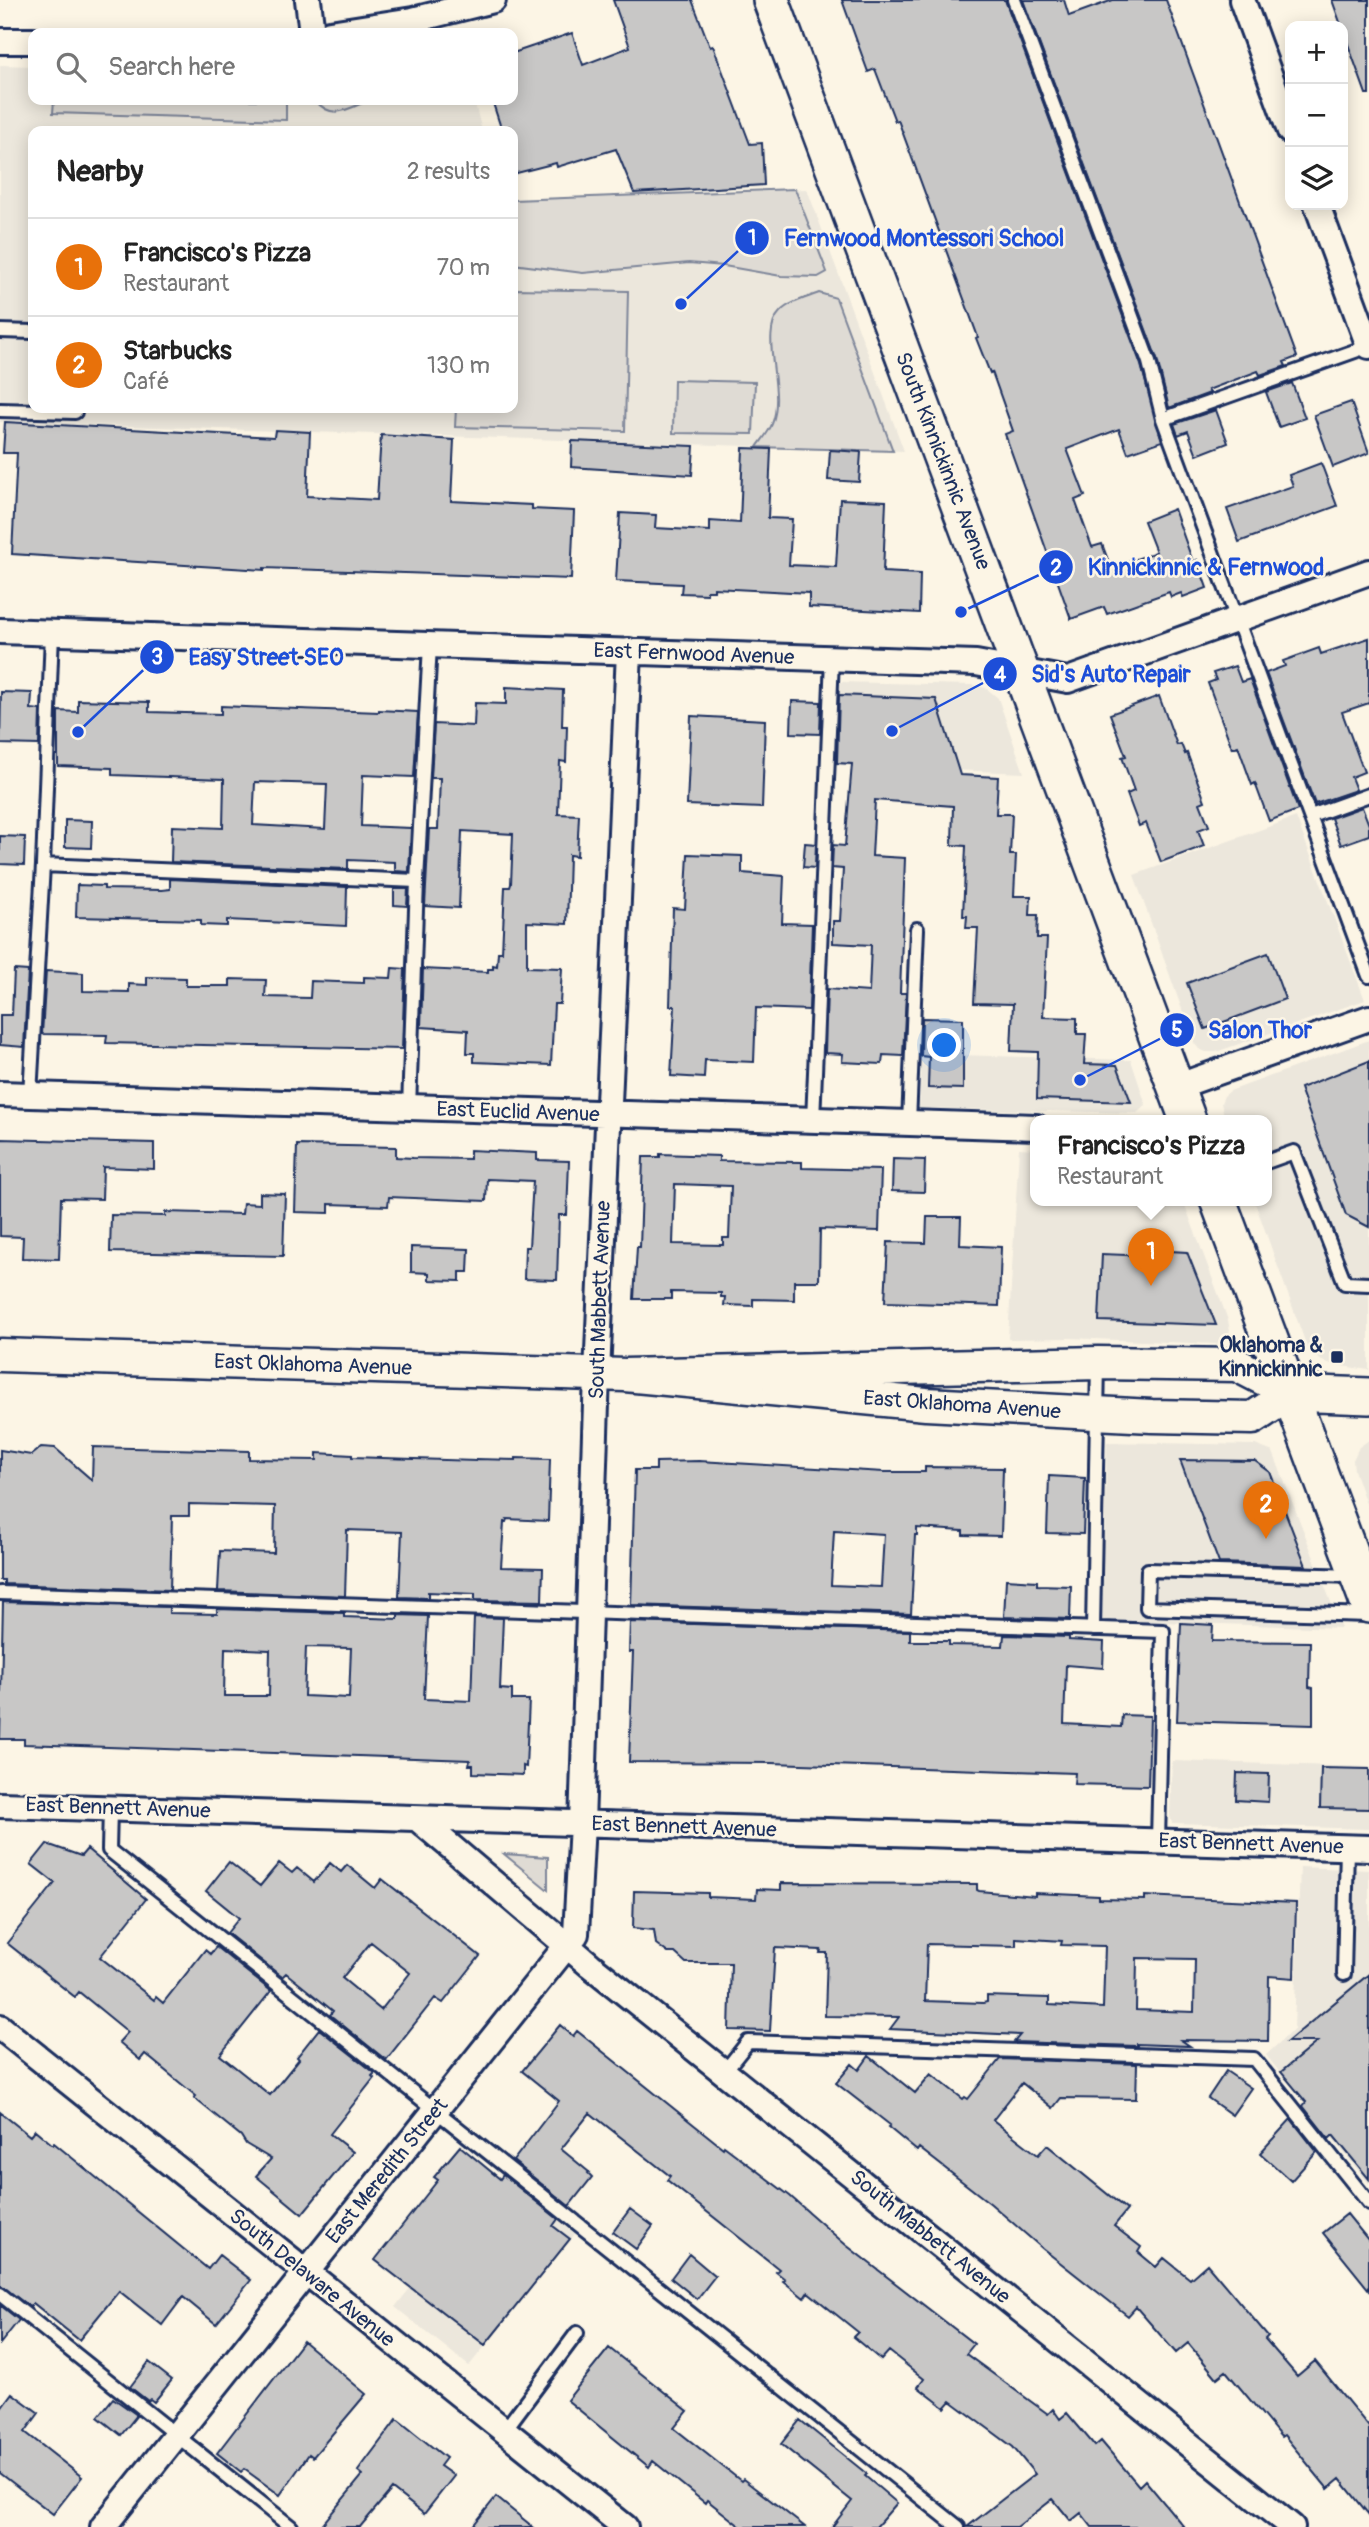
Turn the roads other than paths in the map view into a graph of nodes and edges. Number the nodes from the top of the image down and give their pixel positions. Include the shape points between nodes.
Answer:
1 (308, 0) edge
2 (493, 0) edge
3 (771, 0) edge
4 (1014, 0) edge
5 (1242, 0) edge
6 (311, 28) edge
7 (362, 28) edge
8 (0, 41) edge
9 (28, 41) edge
10 (1285, 117) edge
11 (1319, 210) edge
12 (0, 331) edge
13 (28, 332) edge
14 (1369, 346) edge
15 (0, 410) edge
16 (28, 411) edge
17 (1163, 419) junction
18 (1369, 572) edge
19 (1237, 621) junction
20 (0, 631) edge
21 (52, 633) junction
22 (430, 645) junction
23 (629, 652) junction
24 (832, 659) junction
25 (1022, 671) junction
26 (1369, 795) edge
27 (1311, 816) junction
28 (43, 865) junction
29 (417, 881) junction
30 (917, 929) dead end
31 (1369, 976) edge
32 (1369, 1018) edge
33 (1176, 1087) junction
34 (0, 1094) edge
35 (30, 1095) junction
36 (409, 1108) junction
37 (608, 1115) junction
38 (1186, 1115) edge
39 (813, 1121) junction
40 (909, 1123) junction
41 (1030, 1127) edge
42 (1272, 1160) edge
43 (1220, 1206) edge
44 (1369, 1284) edge
45 (0, 1355) edge
46 (1098, 1363) junction
47 (611, 1374) junction
48 (1291, 1393) junction
49 (1369, 1396) edge
50 (1097, 1414) junction
51 (1358, 1567) edge
52 (0, 1593) edge
53 (589, 1614) junction
54 (1369, 1615) edge
55 (1093, 1629) junction
56 (0, 1805) edge
57 (110, 1808) junction
58 (418, 1819) junction
59 (582, 1824) junction
60 (1158, 1841) junction
61 (1358, 1847) edge
62 (567, 1946) junction
63 (1344, 1974) dead end
64 (0, 2027) edge
65 (724, 2072) junction
66 (435, 2111) junction
67 (1369, 2203) edge
68 (306, 2273) junction
69 (0, 2294) edge
70 (577, 2333) dead end
71 (503, 2431) junction
72 (177, 2435) junction
73 (103, 2527) edge
74 (291, 2527) edge
75 (625, 2527) edge
76 (958, 2527) edge
77 (1292, 2527) edge

1 - 6 street
2 - 7 street
3 - 25 main road, South Kinnickinnic Avenue
4 - 17 lane via 1149,362
5 - 10 street
8 - 9 street
11 - 14 street
12 - 13 lane
14 - 17 lane
15 - 16 lane
17 - 19 lane
18 - 19 street, East Fernwood Avenue
19 - 25 street, East Fernwood Avenue via 1068,680
19 - 27 lane
20 - 21 street, East Fernwood Avenue
21 - 22 street, East Fernwood Avenue
21 - 28 lane
22 - 23 street, East Fernwood Avenue
22 - 29 lane
23 - 24 street, East Fernwood Avenue
23 - 37 street, South Mabbett Avenue
24 - 25 street, East Fernwood Avenue via 976,663
24 - 39 lane
25 - 33 main road, South Kinnickinnic Avenue
26 - 27 lane
27 - 31 lane
28 - 29 lane
28 - 35 lane
29 - 36 lane
30 - 40 lane
32 - 33 street
33 - 38 main road, South Kinnickinnic Avenue
34 - 35 street, East Euclid Avenue
35 - 36 street, East Euclid Avenue
36 - 37 street, East Euclid Avenue
37 - 39 street, East Euclid Avenue
37 - 47 street, South Mabbett Avenue
39 - 40 street, East Euclid Avenue
40 - 41 street, East Euclid Avenue
42 - 44 lane via 1294,1152 1345,1283
43 - 48 main road
45 - 47 street, East Oklahoma Avenue
46 - 47 street, East Oklahoma Avenue
46 - 48 street, East Oklahoma Avenue via 1237,1366
46 - 50 lane
47 - 50 street, East Oklahoma Avenue via 926,1404
47 - 53 street, South Mabbett Avenue
48 - 49 main road, East Oklahoma Avenue
48 - 50 street, East Oklahoma Avenue via 1253,1418
48 - 51 main road
50 - 55 lane
51 - 54 lane via 1148,1570 1147,1608
52 - 53 lane
53 - 55 lane
53 - 59 street, South Mabbett Avenue
55 - 60 lane via 1163,1632
56 - 57 street, East Bennett Avenue
57 - 58 street, East Bennett Avenue
57 - 66 lane via 108,1850
58 - 59 street, East Bennett Avenue
58 - 62 street, South Mabbett Avenue
59 - 60 street, East Bennett Avenue
59 - 62 street, South Mabbett Avenue via 576,1934
60 - 61 street, East Bennett Avenue
61 - 63 lane
62 - 65 street, South Mabbett Avenue
62 - 66 street, East Meredith Street
64 - 68 street, South Delaware Avenue
65 - 67 lane via 748,2042 1254,2059
65 - 77 street, South Mabbett Avenue
66 - 68 street, East Meredith Street
66 - 76 lane
68 - 71 street, South Delaware Avenue
68 - 72 street, East Meredith Street
69 - 72 lane
70 - 71 lane
71 - 75 street, South Delaware Avenue
72 - 73 street, East Meredith Street
72 - 74 lane

